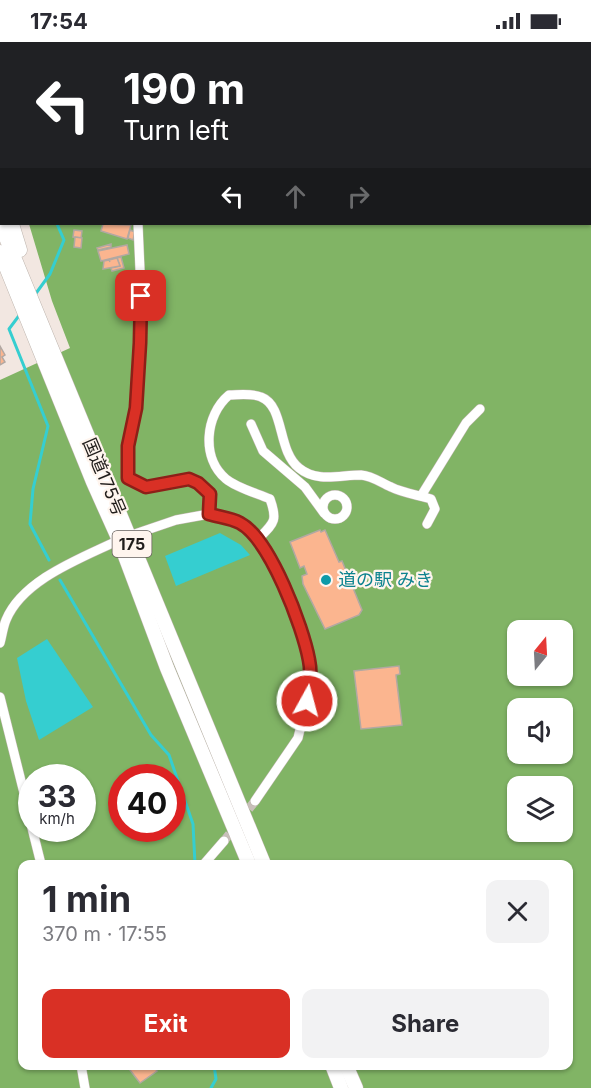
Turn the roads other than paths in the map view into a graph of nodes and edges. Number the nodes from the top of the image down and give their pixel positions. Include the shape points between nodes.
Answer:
1 (1, 225) edge
2 (12, 225) edge
3 (138, 225) edge
4 (0, 252) edge
5 (36, 309) junction
6 (480, 410) dead end
7 (251, 424) dead end
8 (335, 477) junction
9 (335, 495) junction
10 (422, 496) junction
11 (324, 513) junction
12 (209, 514) junction
13 (428, 524) dead end
14 (124, 538) junction
15 (258, 539) junction
16 (3, 617) edge
17 (0, 643) edge
18 (0, 697) edge
19 (18, 770) edge
20 (255, 801) tunnel mouth
21 (224, 841) tunnel mouth
22 (36, 842) edge
23 (40, 860) edge
24 (207, 860) edge
25 (247, 860) edge
26 (262, 860) edge
27 (82, 1070) edge
28 (334, 1070) edge
29 (348, 1070) edge
30 (85, 1088) edge
31 (342, 1088) edge
32 (356, 1088) edge

1 - 5 highway, 国道175号 / 175
2 - 5 highway
3 - 12 street via 142,316 128,478 146,487 189,479 210,494
4 - 14 highway, 国道175号 / 175 via 93,482
5 - 14 highway, 国道175号 / 175
6 - 10 street via 466,423
7 - 11 street via 263,451 305,487
8 - 9 street
8 - 10 street via 364,475
8 - 15 street via 312,476 297,467 287,453 270,402 259,396 229,395 219,403 208,446 214,466 227,480 270,499 275,514 271,526
9 - 11 street via 325,501
9 - 11 street via 347,504 345,514 334,519
10 - 13 street via 431,499 435,509
12 - 14 street via 176,520
12 - 15 street via 241,523
14 - 16 street via 44,577
14 - 25 highway, 国道175号 / 175 via 167,668
14 - 26 highway, 国道175号 / 175
15 - 20 street via 286,587 309,660 311,683 298,738
16 - 17 street
18 - 19 street
21 - 24 street
22 - 23 street
27 - 30 street
28 - 31 highway
29 - 32 highway

